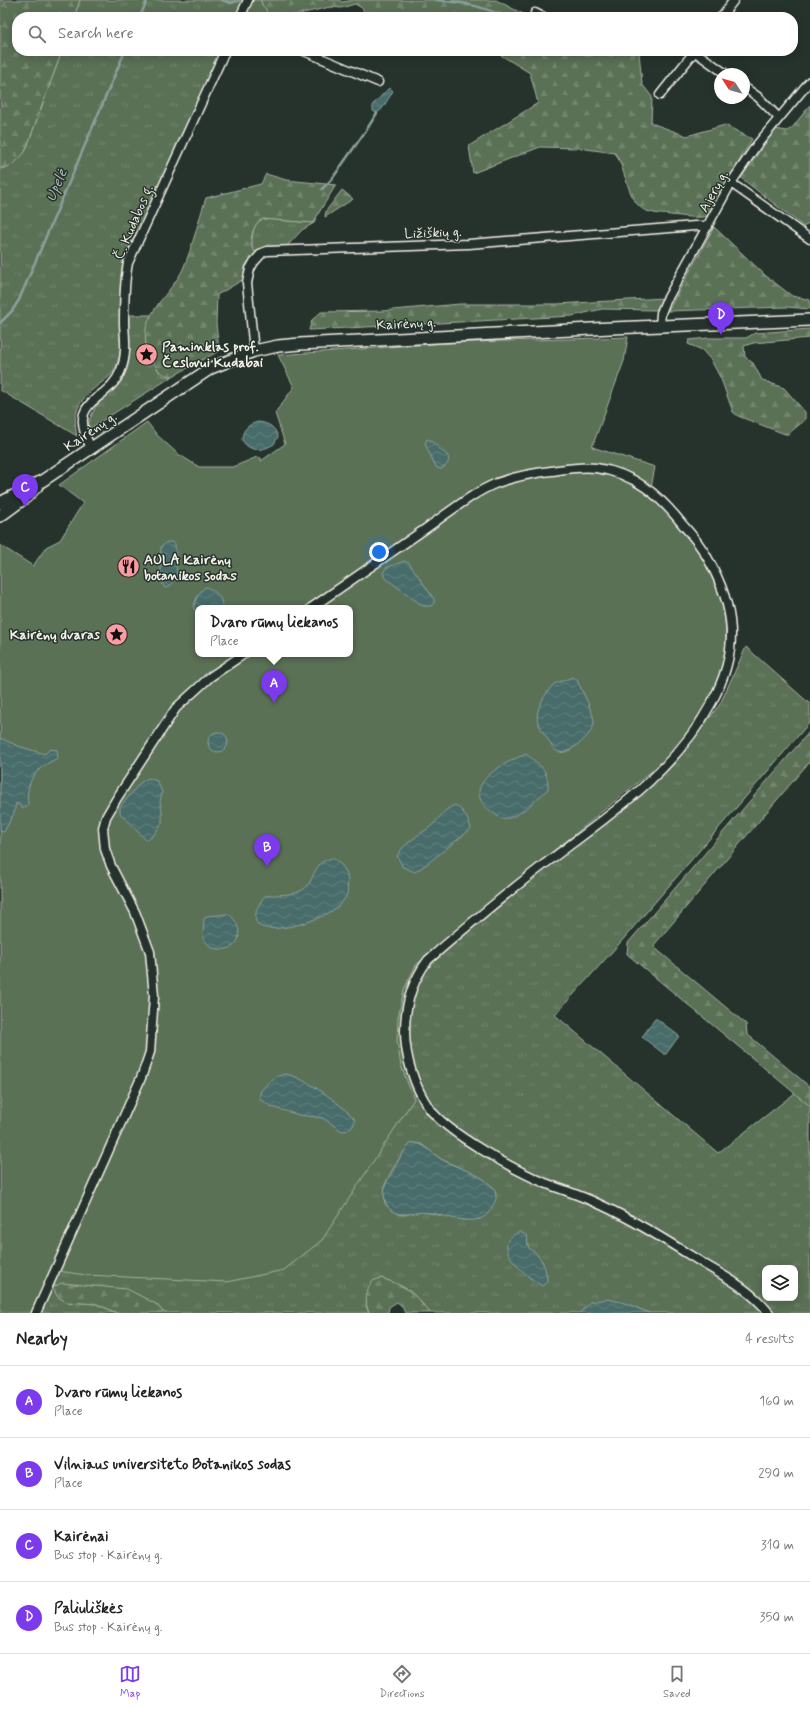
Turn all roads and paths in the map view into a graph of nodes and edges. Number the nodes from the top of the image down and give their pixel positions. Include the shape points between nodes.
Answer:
1 (248, 0) edge
2 (734, 0) edge
3 (242, 12) edge
4 (725, 12) edge
5 (222, 56) edge
6 (316, 56) edge
7 (691, 56) edge
8 (702, 56) edge
9 (718, 68) edge
10 (810, 81) edge
11 (378, 82) dead end
12 (750, 92) edge
13 (660, 95) dead end
14 (779, 118) junction
15 (731, 183) junction
16 (708, 226) junction
17 (810, 239) edge
18 (810, 320) edge
19 (660, 326) junction
20 (254, 351) junction
21 (91, 448) junction
22 (42, 481) junction
23 (0, 503) edge
24 (0, 516) edge
25 (315, 605) edge
26 (240, 657) edge
27 (36, 1313) edge
28 (769, 1313) edge

1 - 3 street
2 - 4 street
5 - 21 street, Č. Kudabos g. via 128,263 125,283 125,357 118,377 85,411 82,426
6 - 11 street
7 - 13 street
8 - 9 street
10 - 14 street, Ajerų g.
12 - 14 street
14 - 15 street, Ajerų g.
15 - 16 street, Ajerų g.
15 - 17 street
16 - 19 street, Ajerų g. via 666,303 661,314
16 - 20 street, Ližiškių g. via 469,244 267,251 254,262 247,283
18 - 19 main road, Kairėnų g.
19 - 20 main road, Kairėnų g. via 300,344
20 - 21 main road, Kairėnų g. via 211,368
21 - 22 main road, Kairėnų g.
22 - 23 main road, Kairėnų g.
22 - 24 main road, Kairėnų g. via 26,497
25 - 28 street via 459,505 495,484 529,474 582,466 599,468 634,480 651,490 668,506 702,548 723,589 732,630 731,646 721,683 698,726 677,754 646,786 525,879 428,960 411,992 405,1022 405,1041 413,1077 426,1102 438,1118 459,1134 527,1174 597,1203 639,1224 736,1283 755,1297
26 - 27 street via 210,677 176,708 106,817 103,828 105,849 135,912 150,952 154,996 150,1052 141,1078

